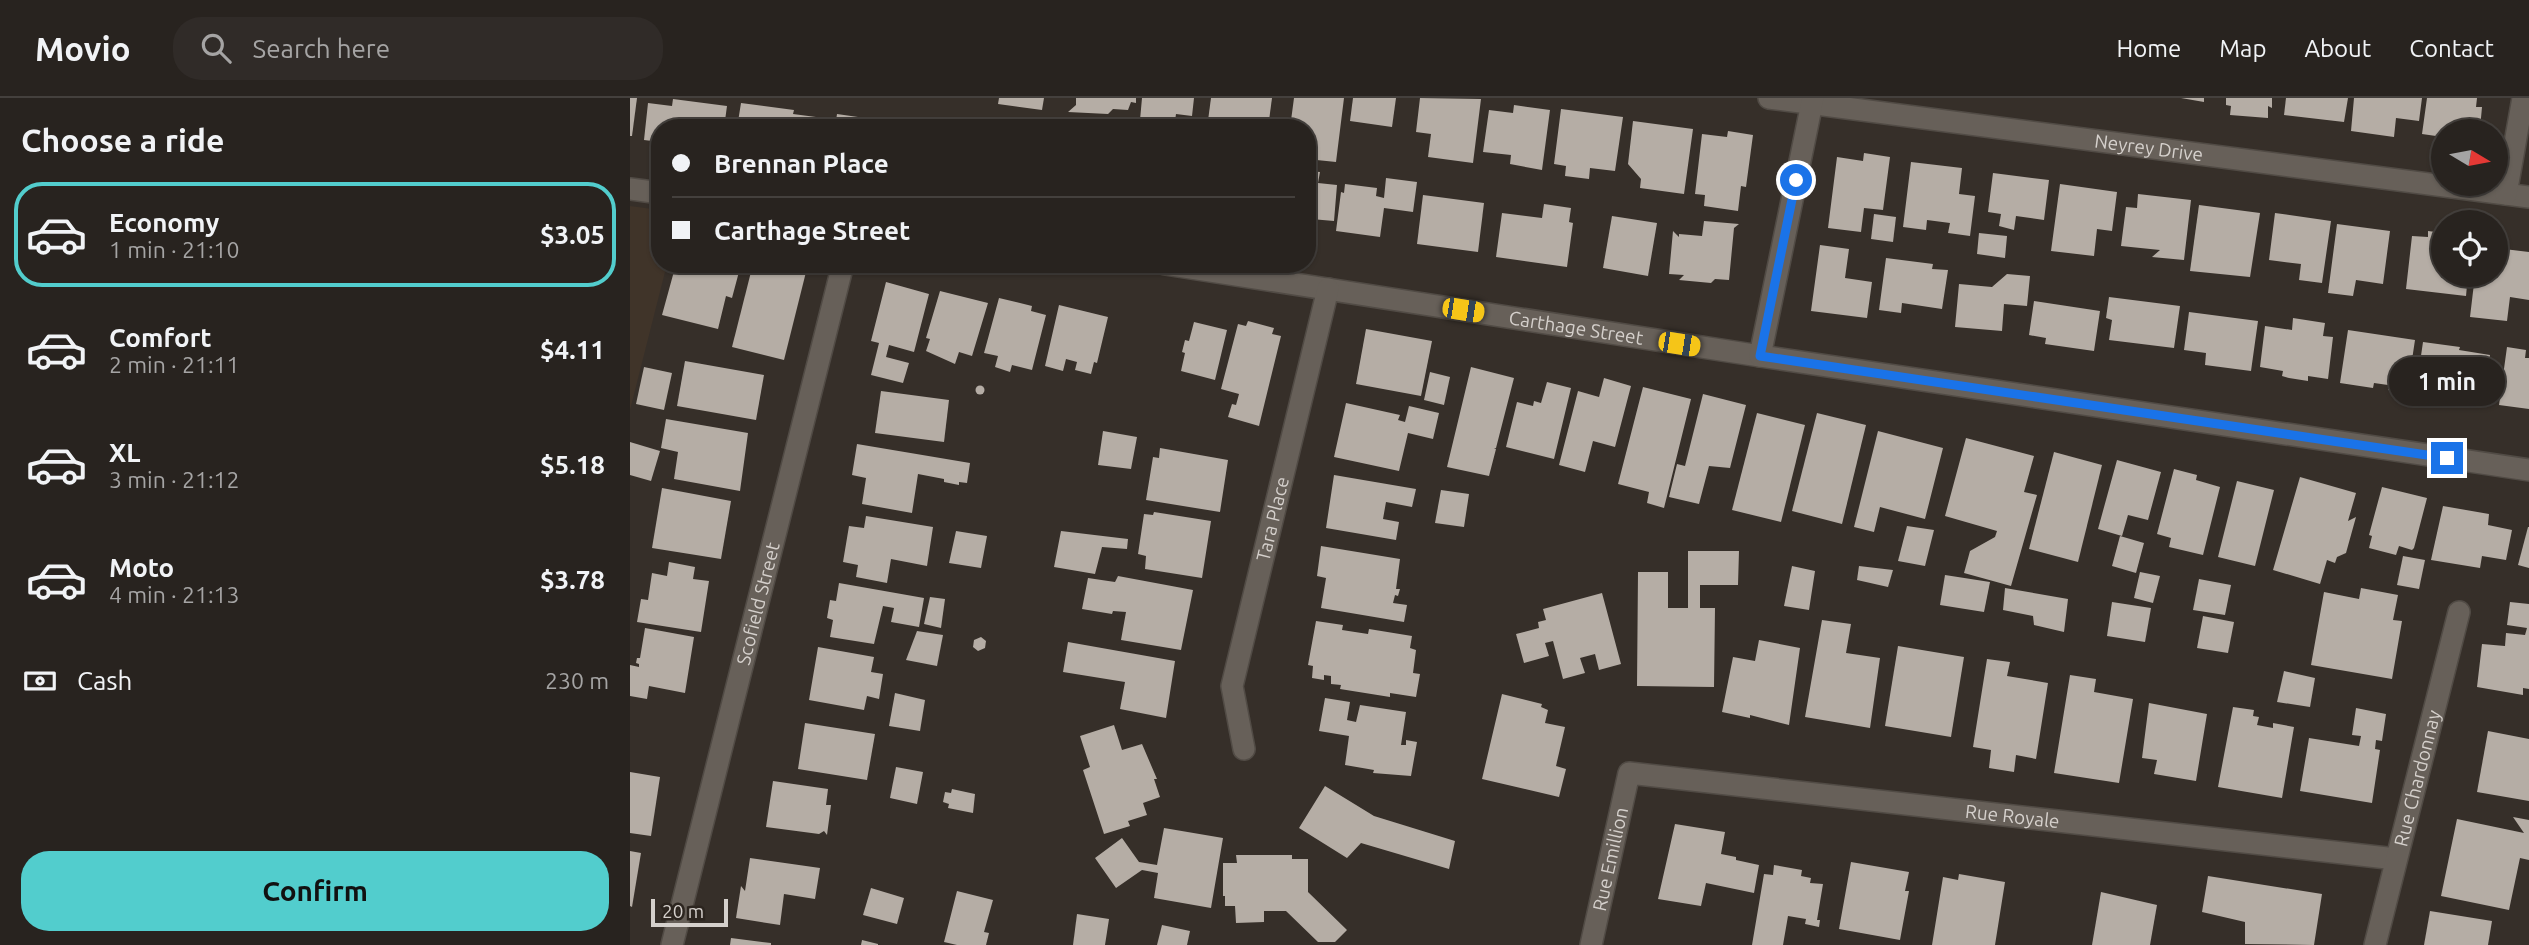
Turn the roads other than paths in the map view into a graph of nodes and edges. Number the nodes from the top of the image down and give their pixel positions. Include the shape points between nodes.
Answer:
1 (1769, 98) edge
2 (2523, 98) edge
3 (1812, 101) edge
4 (2508, 183) edge
5 (2431, 184) edge
6 (630, 189) edge
7 (651, 192) edge
8 (2508, 194) edge
9 (2529, 197) edge
10 (841, 273) edge
11 (1224, 273) edge
12 (1328, 289) junction
13 (1760, 356) junction
14 (2529, 470) edge
15 (2459, 612) dead end
16 (1244, 749) dead end
17 (1629, 773) joint
18 (2396, 859) junction
19 (672, 945) edge
20 (1591, 945) edge
21 (2375, 945) edge

1 - 3 street, Neyrey Drive
2 - 4 street
3 - 5 street, Neyrey Drive
3 - 13 street
6 - 7 street
8 - 9 street, Neyrey Drive
10 - 19 street, Scofield Street
11 - 12 street, Carthage Street
12 - 13 street, Carthage Street
12 - 16 street, Tara Place via 1232,686
13 - 14 street, Carthage Street
15 - 18 street, Rue Chardonnay
17 - 18 street, Rue Royale
17 - 20 street, Rue Emillion
18 - 21 street, Rue Chardonnay

